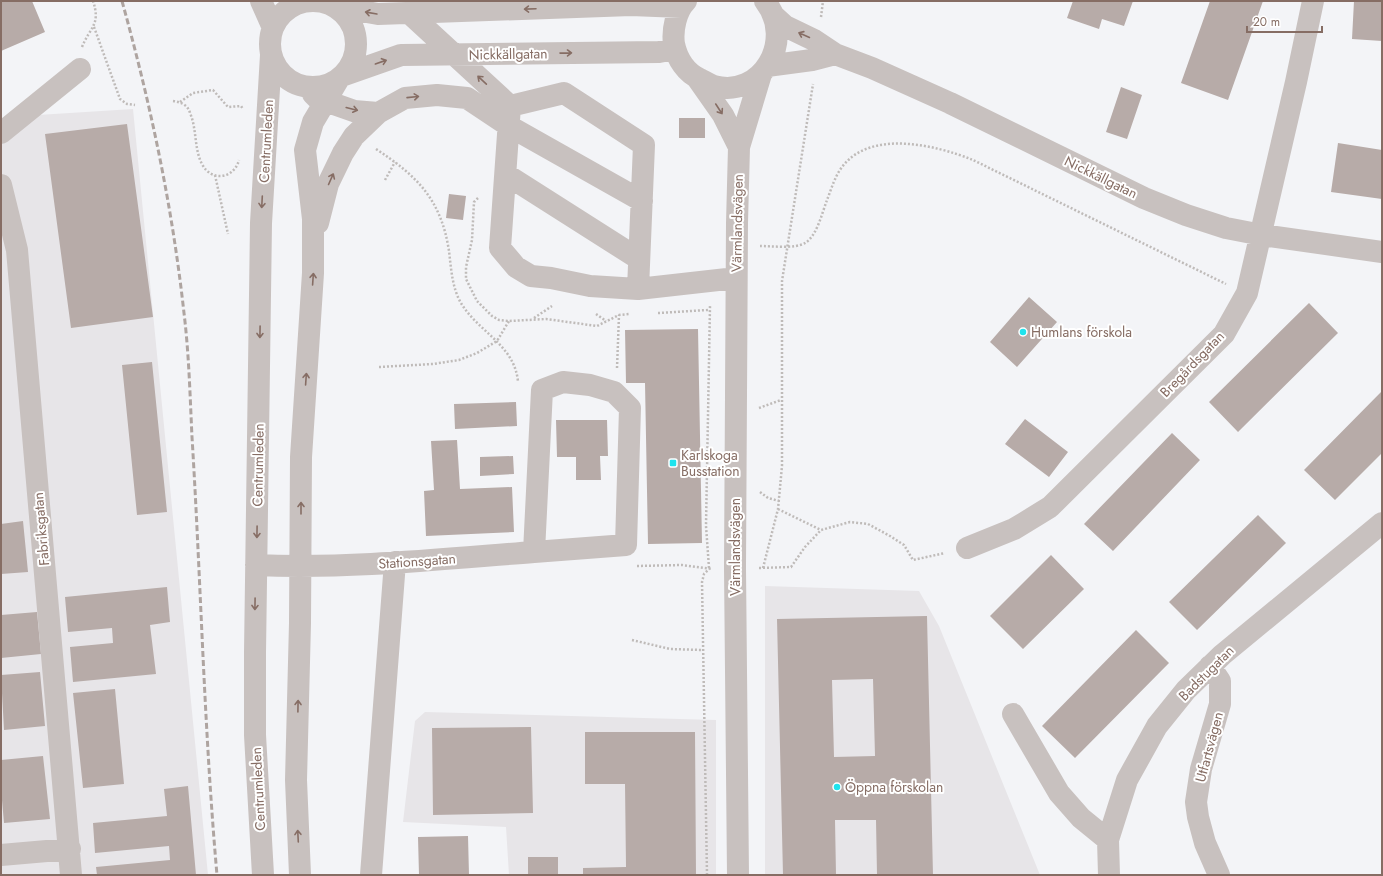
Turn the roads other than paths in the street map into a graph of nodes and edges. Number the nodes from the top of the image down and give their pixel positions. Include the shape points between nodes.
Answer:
1 (261, 1) edge
2 (1313, 1) edge
3 (326, 3) edge
4 (684, 4) edge
5 (769, 9) edge
6 (409, 13) junction
7 (273, 28) junction
8 (675, 49) junction
9 (454, 54) junction
10 (835, 54) junction
11 (271, 55) junction
12 (80, 69) dead end
13 (764, 70) junction
14 (341, 77) junction
15 (696, 78) junction
16 (305, 87) junction
17 (325, 101) junction
18 (378, 113) junction
19 (510, 116) junction
20 (1, 133) edge
21 (739, 147) junction
22 (507, 175) junction
23 (1, 185) edge
24 (642, 201) junction
25 (1262, 235) junction
26 (313, 243) junction
27 (1382, 252) edge
28 (639, 259) junction
29 (736, 278) junction
30 (638, 289) junction
31 (1382, 523) edge
32 (967, 548) road end
33 (534, 552) junction
34 (395, 562) junction
35 (256, 566) junction
36 (300, 567) junction
37 (1210, 666) junction
38 (1013, 714) dead end
39 (1108, 840) junction
40 (70, 849) junction
41 (1, 855) edge
42 (72, 875) edge
43 (263, 875) edge
44 (300, 875) edge
45 (371, 875) edge
46 (738, 875) edge
47 (1109, 875) edge
48 (1218, 875) edge

1 - 7 street
2 - 25 street, Bregårdsgatan
6 -> 3 street via 378,14
3 - 7 street via 305,2 290,8 278,19
3 - 14 street via 346,16 356,36 353,62
4 -> 6 street
4 - 8 street via 674,27
10 -> 5 street, Nickkällgatan via 785,26
5 - 13 street, Värmlandsvägen via 777,28 778,41 772,59
6 - 9 street
7 - 11 street via 270,41
9 -> 8 street, Nickkällgatan via 659,52
8 - 15 street, Värmlandsvägen via 683,65
14 -> 9 street, Nickkällgatan via 401,55
19 -> 9 street
10 - 13 street
10 - 25 street, Nickkällgatan via 950,103 1144,198 1226,228
11 - 16 street via 278,70
11 -> 35 street, Centrumleden via 261,223
12 - 20 street
13 - 15 street via 745,83 732,87 713,86
13 - 21 street, Värmlandsvägen
14 - 16 street via 323,87
14 - 17 street
15 -> 21 street, Värmlandsvägen via 723,115
16 - 17 street via 317,98
17 -> 18 street via 354,111
17 - 26 street via 313,122 305,150 313,219
18 -> 19 street via 405,98 437,95 467,98
26 -> 18 street via 328,184 343,153 354,136
19 - 22 street
19 - 24 street
19 - 24 street via 564,93 644,145
21 - 29 street, Värmlandsvägen
22 - 28 street
22 - 30 street via 500,248 516,267 531,276 590,286
23 - 40 street, Fabriksgatan via 17,250
24 - 28 street
25 - 27 street, Nickkällgatan
25 - 32 street, Bregårdsgatan via 1247,294 1224,334 1050,507 1014,529
36 -> 26 street via 301,457
28 - 30 street
29 - 30 street
29 - 46 street, Värmlandsvägen
31 - 37 street, Badstugatan
33 - 33 street, Stationsgatan via 626,545 630,408 614,392 590,385 563,382 542,390
33 - 34 street, Stationsgatan
34 - 36 street, Stationsgatan
34 - 45 street
35 - 36 street, Stationsgatan
35 -> 43 street, Centrumleden via 255,735
44 -> 36 street via 296,780
37 - 39 street, Badstugatan via 1186,690 1158,726 1127,780
37 - 48 street, Utfartsvägen via 1220,681 1220,704 1201,769 1196,802 1205,843
38 - 39 street via 1059,793 1080,818
39 - 47 street, Badstugatan
40 - 41 street
40 - 42 street, Fabriksgatan

